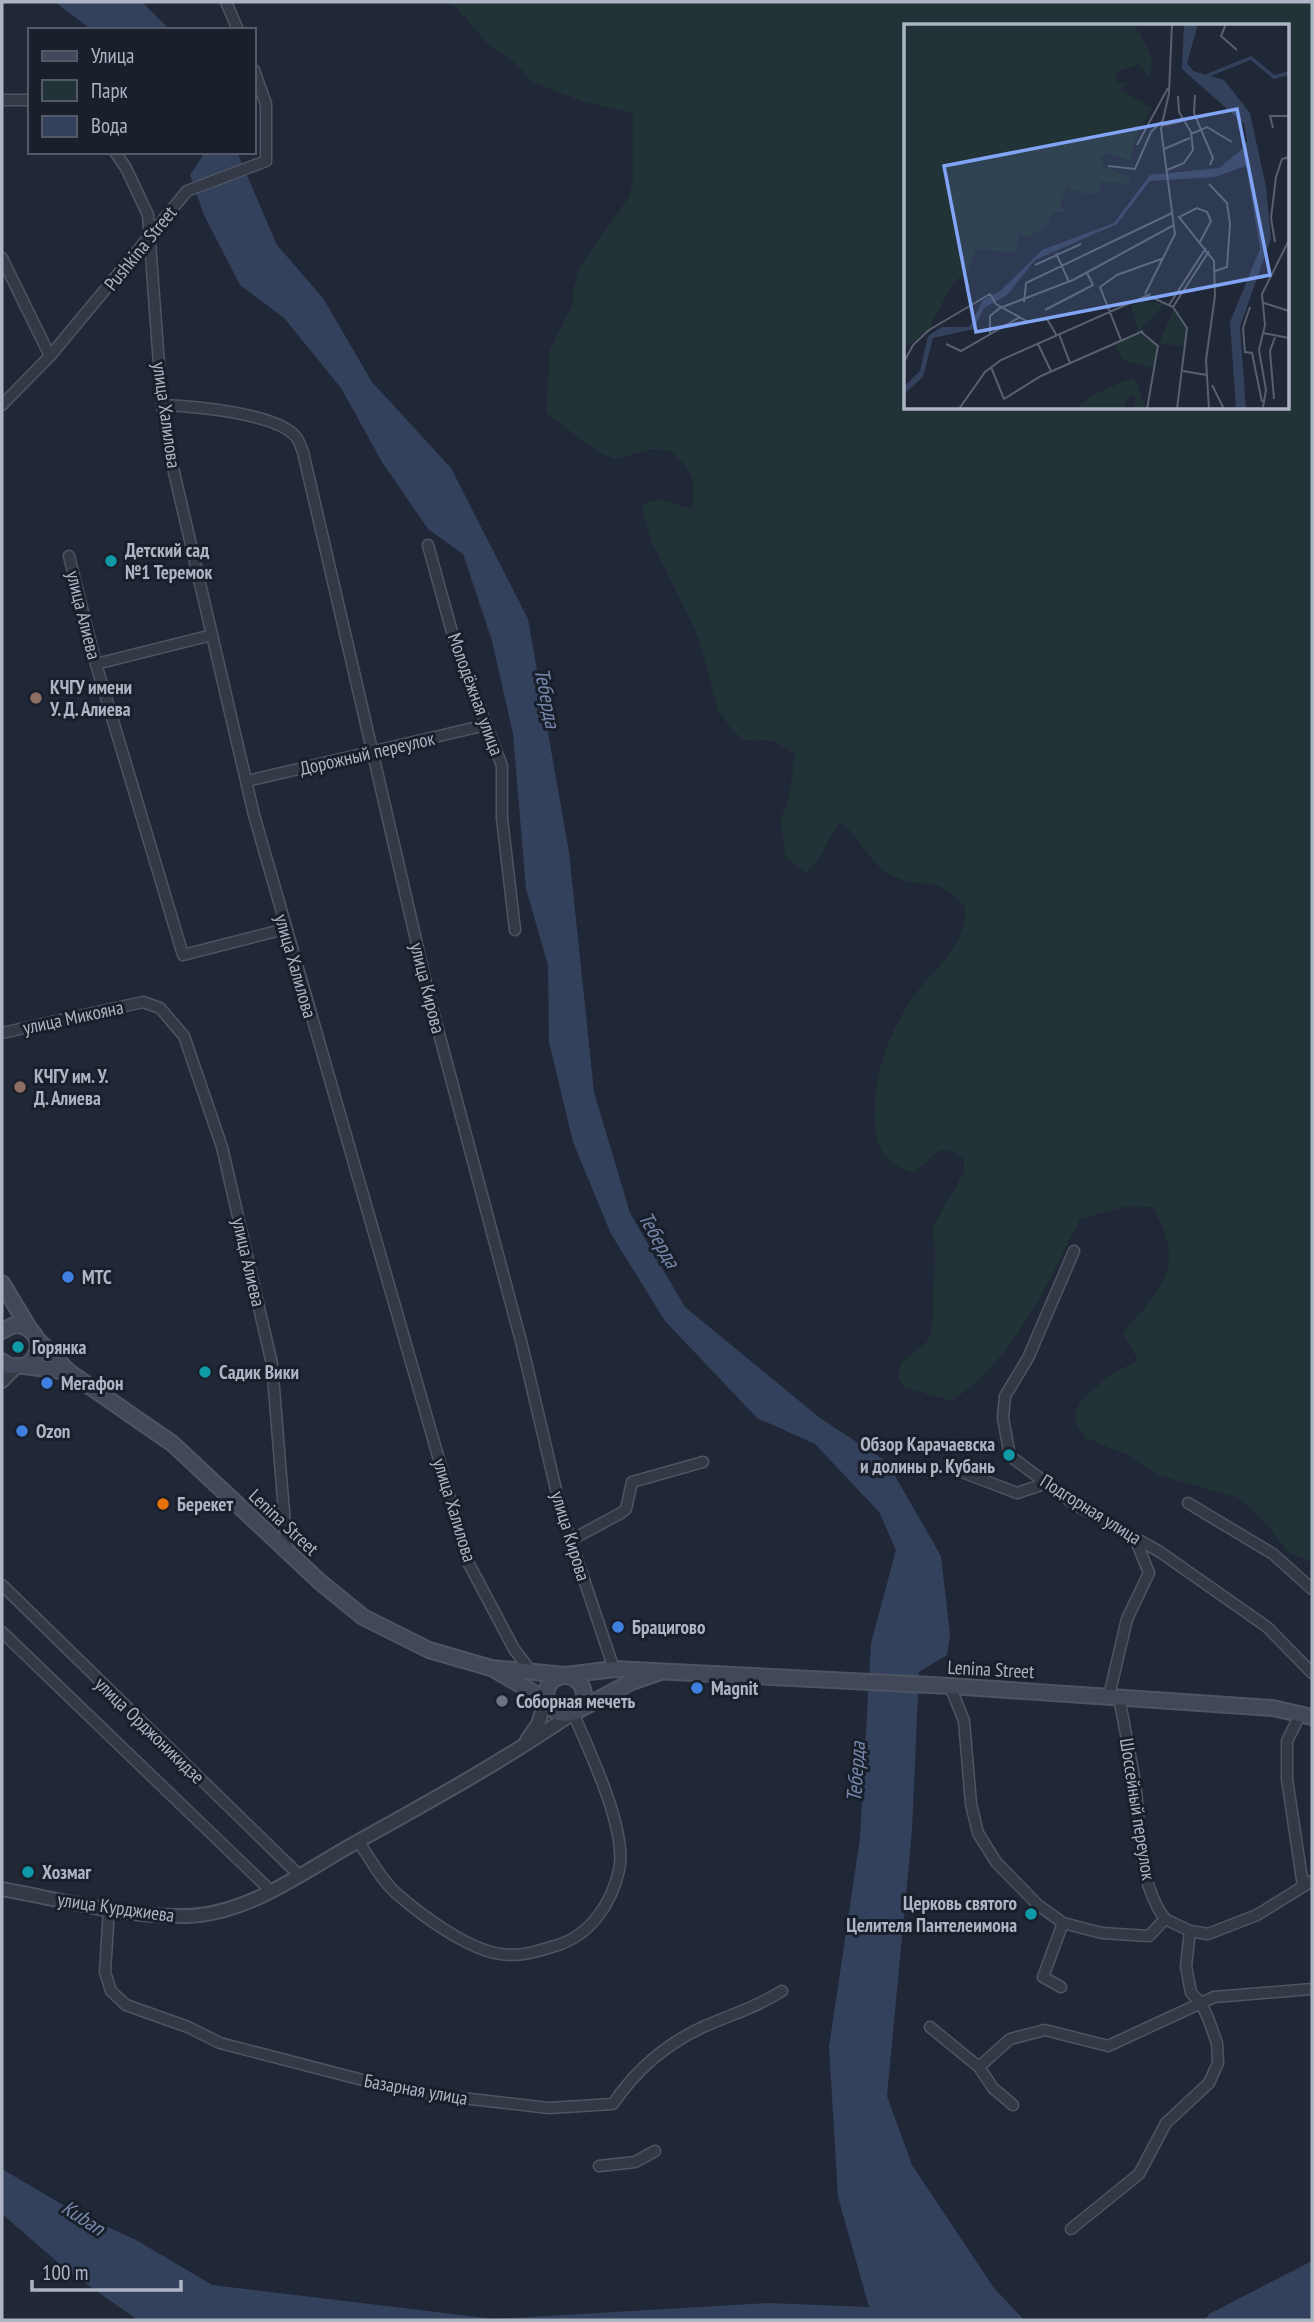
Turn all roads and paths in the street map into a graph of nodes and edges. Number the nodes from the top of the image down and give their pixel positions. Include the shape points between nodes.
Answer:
1 (226, 2) edge
2 (237, 28) edge
3 (256, 75) edge
4 (2, 100) edge
5 (28, 100) edge
6 (116, 154) edge
7 (150, 237) junction
8 (2, 258) edge
9 (51, 356) junction
10 (2, 405) edge
11 (162, 405) junction
12 (428, 545) dead end
13 (69, 556) dead end
14 (212, 635) junction
15 (96, 664) junction
16 (486, 725) junction
17 (371, 752) junction
18 (247, 781) junction
19 (285, 929) junction
20 (514, 930) dead end
21 (143, 1002) joint
22 (2, 1033) edge
23 (1074, 1251) dead end
24 (2, 1283) edge
25 (2, 1331) edge
26 (34, 1334) junction
27 (2, 1361) edge
28 (20, 1367) junction
29 (68, 1372) junction
30 (2, 1381) edge
31 (703, 1462) dead end
32 (962, 1472) dead end
33 (1047, 1483) junction
34 (1188, 1503) dead end
35 (1135, 1538) junction
36 (571, 1539) junction
37 (286, 1549) junction
38 (2, 1584) edge
39 (1312, 1589) edge
40 (2, 1632) edge
41 (491, 1668) junction
42 (614, 1669) junction
43 (530, 1670) junction
44 (666, 1671) junction
45 (1312, 1673) edge
46 (566, 1675) junction
47 (950, 1686) junction
48 (1114, 1696) junction
49 (546, 1700) junction
50 (573, 1713) junction
51 (1307, 1715) edge
52 (523, 1746) junction
53 (358, 1842) junction
54 (299, 1875) junction
55 (1308, 1883) edge
56 (2, 1889) edge
57 (271, 1891) junction
58 (109, 1909) junction
59 (1165, 1919) junction
60 (1063, 1923) junction
61 (1190, 1931) junction
62 (1061, 1987) dead end
63 (1312, 1989) edge
64 (782, 1991) dead end
65 (1201, 2003) junction
66 (930, 2027) dead end
67 (979, 2067) junction
68 (1013, 2105) dead end
69 (655, 2151) dead end
70 (599, 2166) dead end
71 (1071, 2229) dead end

1 - 2 street
3 - 7 street, Pushkina Street via 266,104 266,161 187,191
4 - 5 street
6 - 7 street, улица Халилова via 148,215
7 - 9 street, Pushkina Street
7 - 11 street, улица Халилова
8 - 9 street
9 - 10 street, Pushkina Street
11 - 14 street, улица Халилова
11 - 17 street, улица Кирова via 221,408 284,428 297,437
12 - 16 street, Молодёжная улица via 455,643
13 - 15 street, улица Алиева
14 - 15 street
14 - 18 street, улица Халилова
15 - 19 street, улица Алиева via 183,956
16 - 17 street, Дорожный переулок
16 - 20 street, Молодёжная улица via 502,766 502,818
17 - 18 street, Дорожный переулок
17 - 36 street, улица Кирова via 429,996
18 - 19 street, улица Халилова
19 - 43 street, улица Халилова via 469,1564
21 - 22 street, улица Микояна
21 - 37 street, улица Алиева via 160,1008 184,1037 222,1147 272,1364
23 - 33 street, Подгорная улица via 1028,1358 1005,1396 1003,1418 1010,1455
24 - 26 main road, Lenina Street
25 - 26 main road via 13,1325
26 - 28 main road via 36,1356
26 - 29 main road, Lenina Street
27 - 28 main road, Lenina Street
28 - 29 main road, Lenina Street
28 - 30 street
29 - 37 main road, Lenina Street via 173,1444
31 - 36 street via 632,1482 621,1514
32 - 33 street via 1017,1493
33 - 35 street, Подгорная улица
34 - 39 street via 1273,1554
35 - 45 street, Подгорная улица via 1267,1627
35 - 48 street, Шоссейный переулок via 1149,1573 1128,1619
36 - 42 street, улица Кирова
37 - 41 main road, Lenina Street via 363,1617 422,1647
38 - 54 street, улица Орджоникидзе
40 - 57 street, улица Орджоникидзе
41 - 43 main road, Lenina Street
41 - 49 main road, Lenina Street
42 - 44 main road, Lenina Street
42 - 46 main road, Lenina Street
43 - 46 main road, Lenina Street
44 - 47 main road, Lenina Street
44 - 50 main road, Lenina Street via 629,1683
46 - 49 main road via 550,1682
46 - 50 main road via 581,1685 584,1693
47 - 48 main road, Lenina Street
47 - 60 street via 964,1721 978,1833 996,1862 1038,1905
48 - 51 main road, Lenina Street via 1273,1708
48 - 59 street, Шоссейный переулок via 1135,1783 1145,1869 1154,1904
49 - 50 main road via 559,1713
49 - 52 street via 538,1724
50 - 52 street
50 - 53 street via 601,1778 619,1843 619,1870 609,1893 595,1922 576,1939 528,1954 500,1954 469,1945 395,1892
51 - 55 street via 1287,1741 1287,1779
52 - 53 street
53 - 54 street
54 - 57 street
55 - 61 street via 1233,1925 1208,1934
56 - 58 street, улица Курджиева
57 - 58 street, улица Курджиева via 231,1908 186,1916
58 - 64 street, Базарная улица via 105,1972 111,1990 126,2005 220,2043 378,2084 444,2096 550,2108 613,2104 629,2080 667,2048 702,2027 752,2010
59 - 60 street via 1149,1936 1102,1934
59 - 61 street
60 - 62 street via 1043,1977
61 - 65 street via 1186,1966 1191,1993
63 - 65 street via 1214,1997
65 - 67 street via 1108,2046 1045,2030 1010,2039
65 - 71 street via 1217,2043 1218,2063 1209,2083 1166,2123 1139,2174
66 - 67 street
67 - 68 street via 993,2088
69 - 70 street via 635,2162

